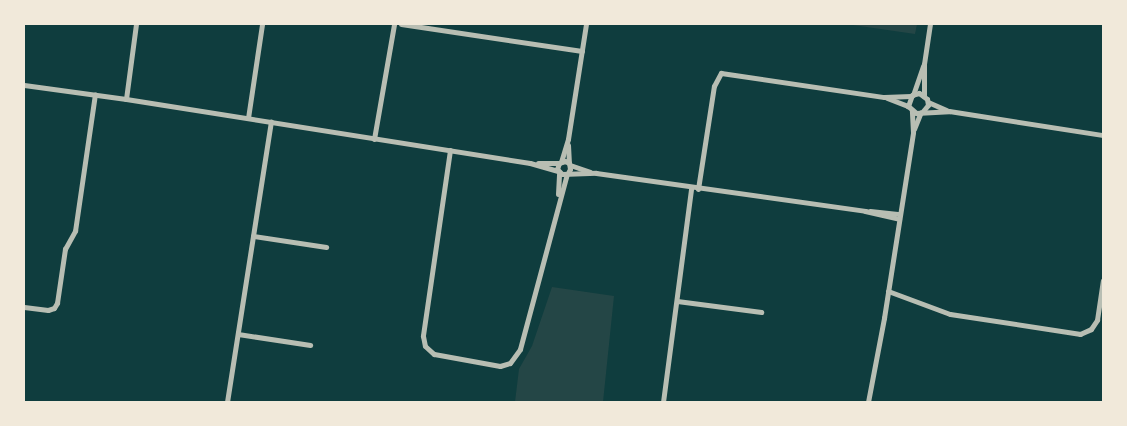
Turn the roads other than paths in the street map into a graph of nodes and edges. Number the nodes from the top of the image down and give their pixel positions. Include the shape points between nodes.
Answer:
1 (136, 24) edge
2 (262, 24) edge
3 (394, 24) edge
4 (401, 24) edge
5 (586, 24) edge
6 (930, 24) edge
7 (582, 51) junction
8 (924, 64) junction
9 (24, 85) edge
10 (94, 94) junction
11 (912, 96) junction
12 (924, 96) junction
13 (884, 97) junction
14 (126, 99) junction
15 (928, 102) junction
16 (910, 108) junction
17 (948, 111) junction
18 (922, 112) junction
19 (248, 118) junction
20 (271, 122) junction
21 (913, 132) junction
22 (1103, 135) edge
23 (374, 138) junction
24 (568, 139) junction
25 (450, 150) junction
26 (560, 162) junction
27 (530, 163) junction
28 (569, 164) junction
29 (558, 172) junction
30 (568, 173) junction
31 (596, 173) junction
32 (691, 188) junction
33 (698, 189) junction
34 (558, 200) junction
35 (900, 217) junction
36 (253, 236) junction
37 (326, 247) dead end
38 (1103, 280) edge
39 (888, 291) junction
40 (677, 301) junction
41 (24, 307) edge
42 (761, 312) dead end
43 (238, 334) junction
44 (310, 345) dead end
45 (227, 402) edge
46 (663, 402) edge
47 (868, 402) edge

1 - 14 street
2 - 19 street
3 - 23 street
4 - 7 street
5 - 7 street
6 - 8 street
7 - 24 street
8 - 11 street
8 - 12 street
9 - 10 street
10 - 14 street
10 - 41 street via 75,231 65,249 58,298 54,308
11 - 12 street via 919,93
11 - 13 street
11 - 16 street
12 - 15 street
13 - 16 street
13 - 33 street via 721,73 714,86
14 - 19 street
15 - 17 street
15 - 18 street
16 - 18 street
16 - 21 street
17 - 18 street
17 - 22 street
18 - 21 street
19 - 20 street
20 - 23 street
20 - 36 street
21 - 35 street
23 - 25 street
24 - 26 street
24 - 28 street
25 - 27 street
25 - 34 street via 423,336 425,346 434,354 500,366 510,363 520,349
26 - 27 street
26 - 28 street
26 - 29 street
27 - 29 street
28 - 30 street
28 - 31 street
29 - 30 street
29 - 34 street
30 - 31 street
30 - 34 street
31 - 32 street
32 - 33 street
32 - 40 street
33 - 35 street
35 - 39 street
36 - 37 street
36 - 43 street
38 - 39 street via 1095,325 1080,334 950,314
39 - 47 street
40 - 42 street
40 - 46 street
43 - 44 street
43 - 45 street

